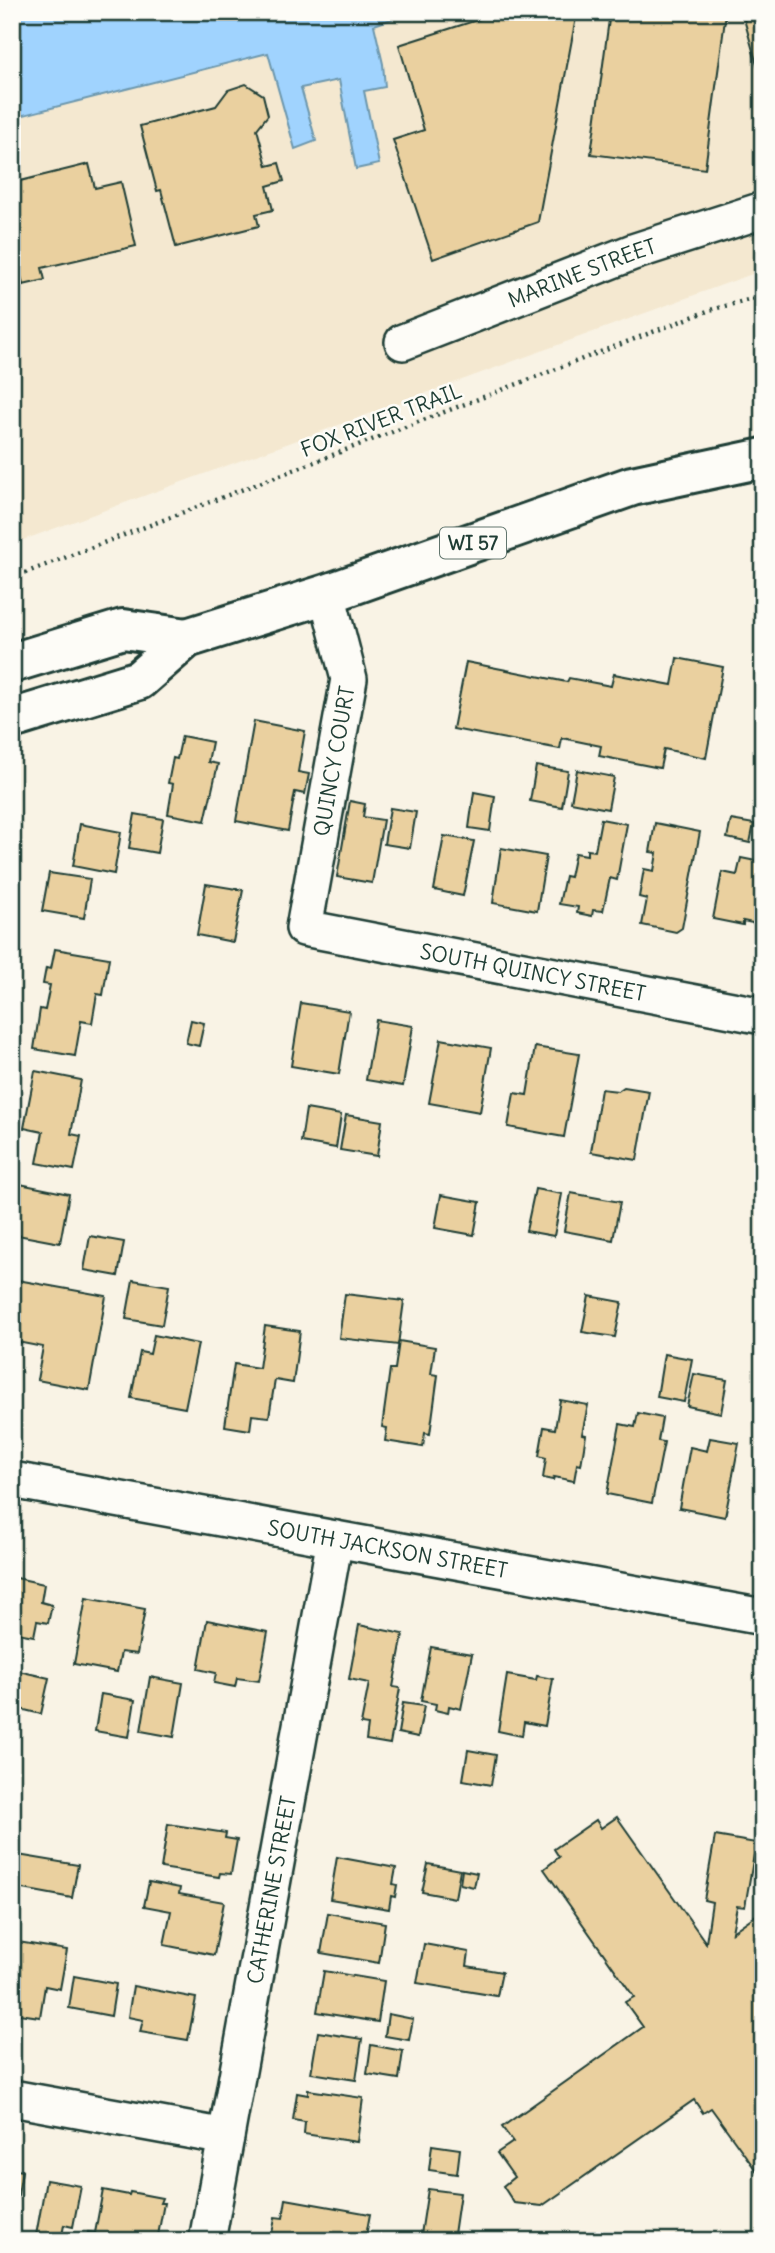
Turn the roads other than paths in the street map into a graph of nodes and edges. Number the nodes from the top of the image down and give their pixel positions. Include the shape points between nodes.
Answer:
1 (763, 210) edge
2 (403, 342) dead end
3 (763, 458) edge
4 (327, 594) junction
5 (187, 638) junction
6 (12, 663) edge
7 (12, 719) edge
8 (304, 929) joint
9 (763, 1016) edge
10 (12, 1480) edge
11 (335, 1539) junction
12 (763, 1617) edge
13 (12, 2098) edge
14 (226, 2137) junction
15 (207, 2241) edge

1 - 2 street, MARINE STREET via 633,252
3 - 4 main road, WI 57 via 632,486
4 - 5 main road, WI 57
4 - 8 street, QUINCY COURT via 349,679
5 - 6 main road, WI 57 via 123,629
5 - 7 main road, WI 57 via 139,680
8 - 9 street, SOUTH QUINCY STREET
10 - 11 street, SOUTH JACKSON STREET
11 - 12 street, SOUTH JACKSON STREET
11 - 14 street, CATHERINE STREET
13 - 14 street
14 - 15 street, CATHERINE STREET

